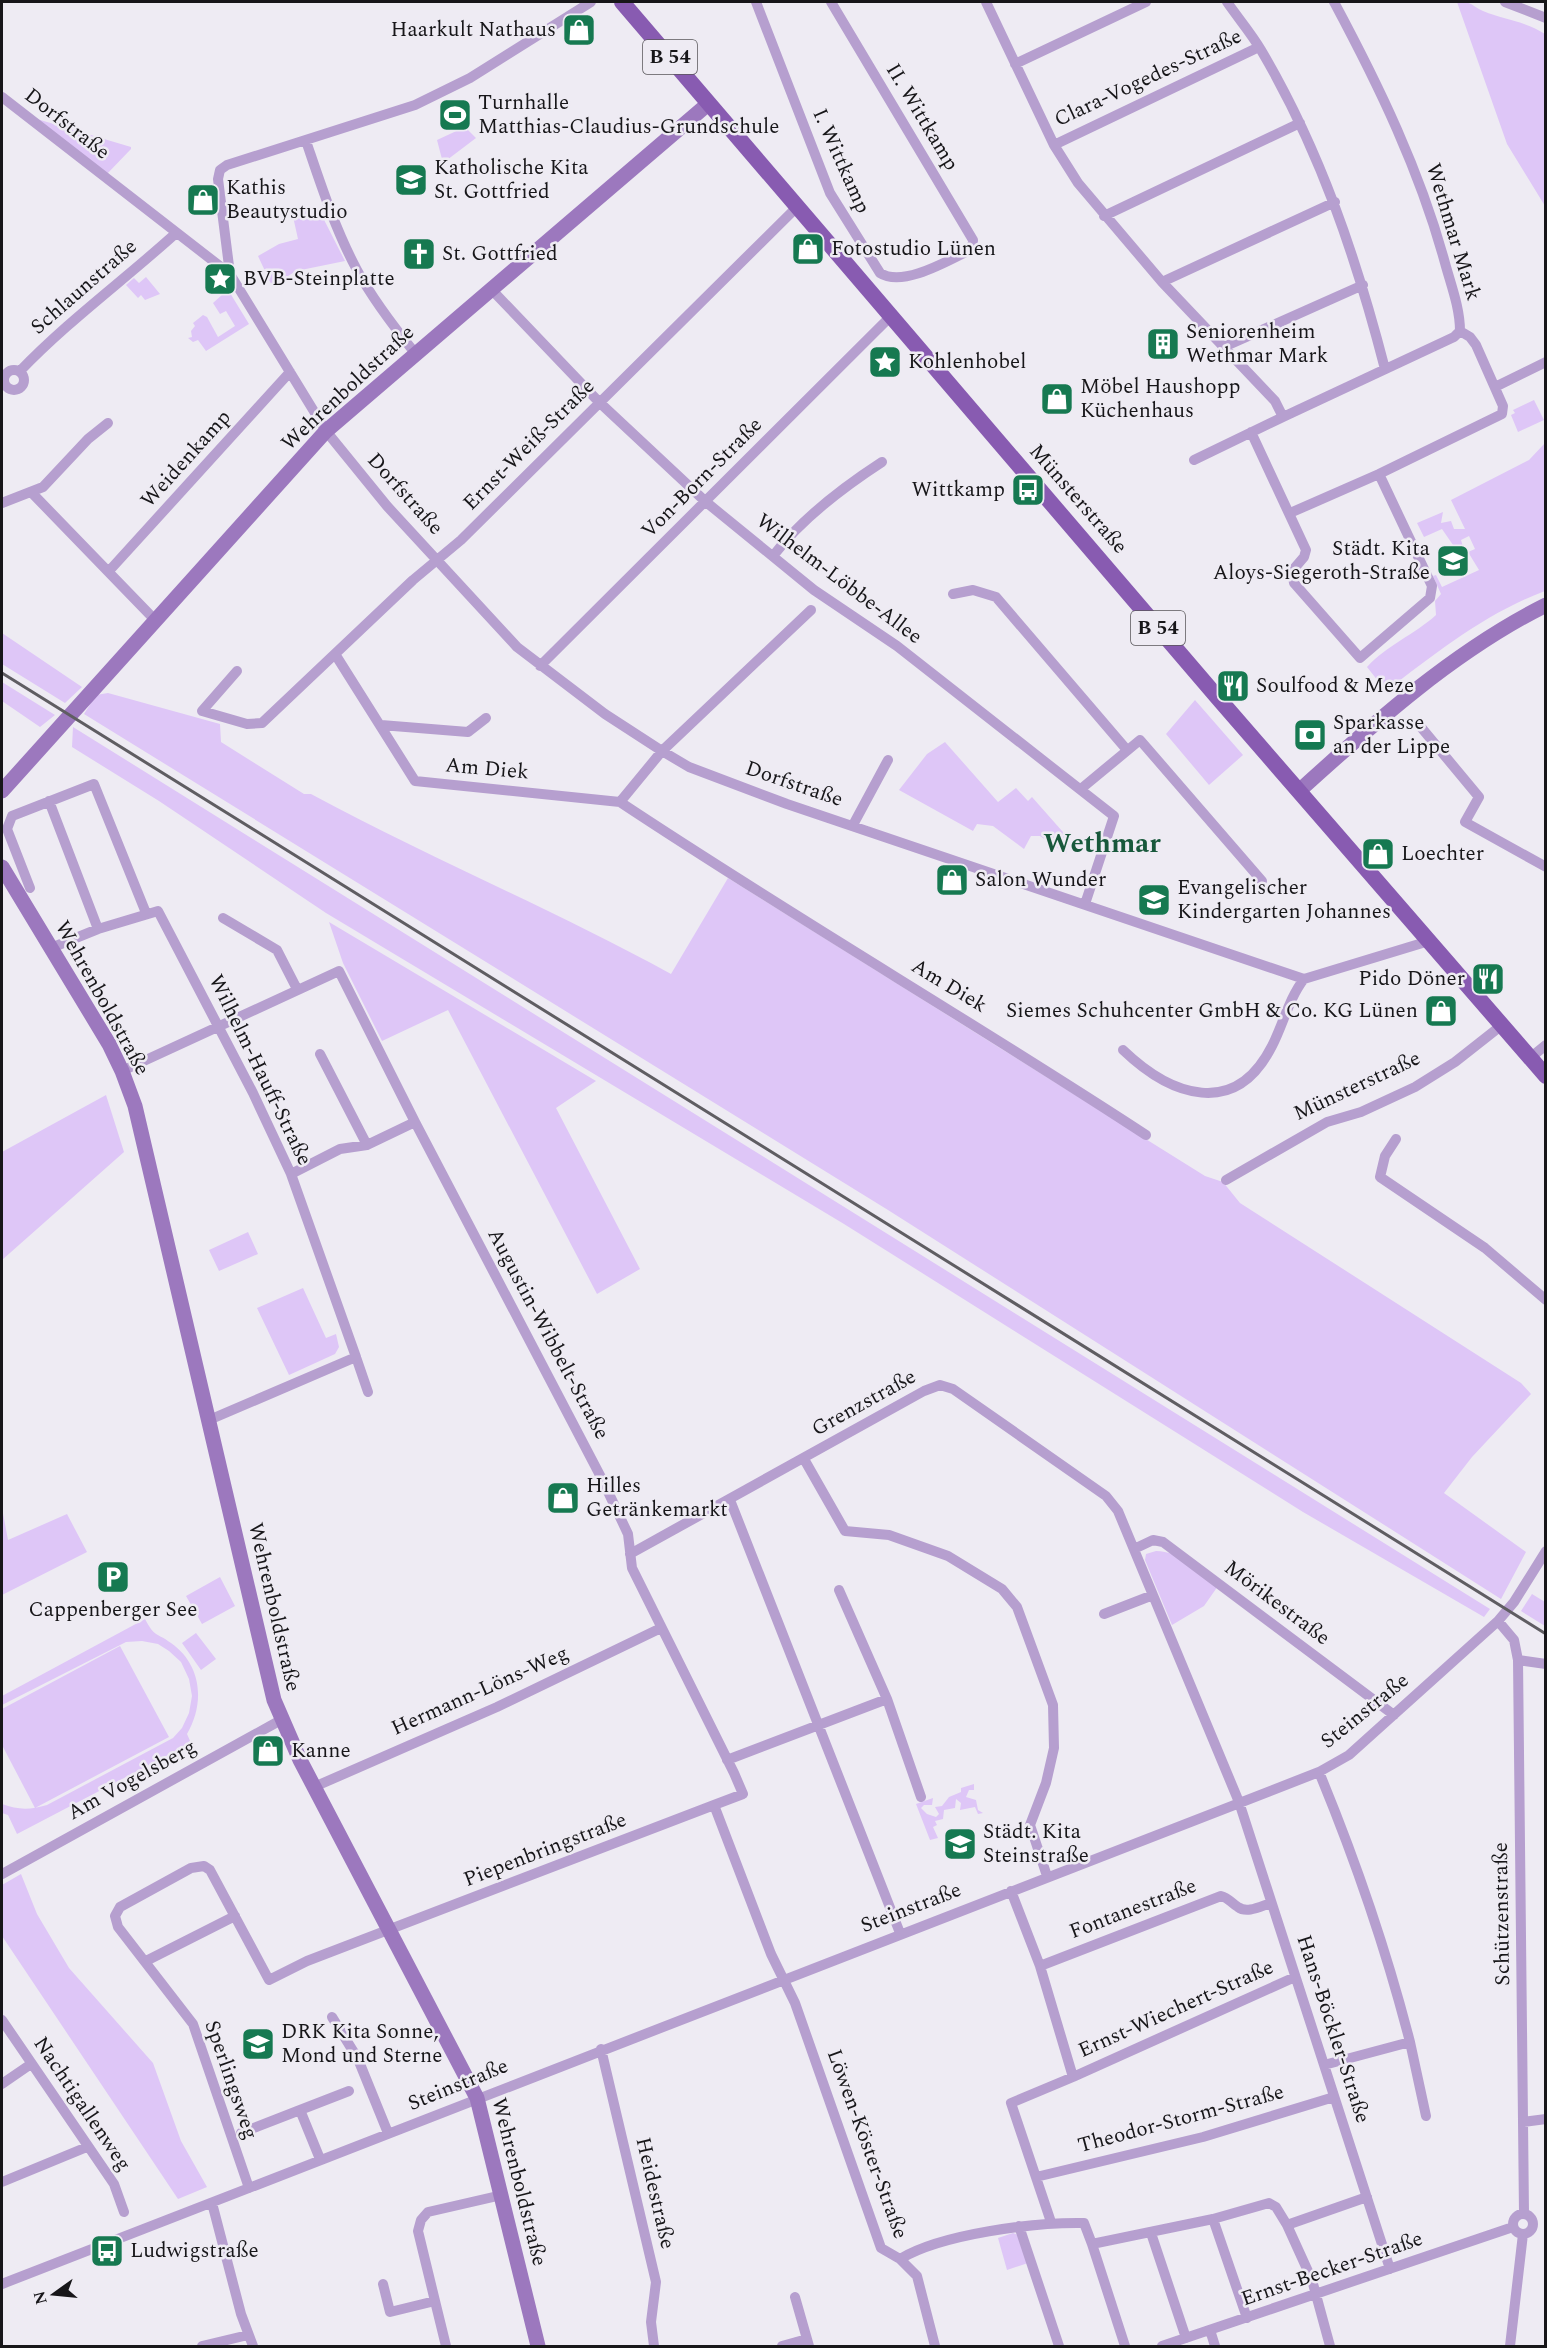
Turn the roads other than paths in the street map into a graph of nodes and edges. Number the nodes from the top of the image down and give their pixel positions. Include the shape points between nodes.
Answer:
1 (591, 2) edge
2 (622, 2) edge
3 (756, 2) edge
4 (831, 2) edge
5 (986, 2) edge
6 (1146, 2) edge
7 (1227, 2) edge
8 (1334, 2) edge
9 (1505, 2) edge
10 (1545, 18) edge
11 (1259, 47) junction
12 (1015, 64) junction
13 (2, 97) edge
14 (708, 104) junction
15 (1300, 123) junction
16 (306, 141) junction
17 (1054, 145) junction
18 (1335, 202) junction
19 (797, 207) junction
20 (1104, 216) junction
21 (175, 234) junction
22 (970, 251) joint
23 (230, 274) junction
24 (1162, 282) junction
25 (1363, 285) junction
26 (491, 290) junction
27 (891, 316) junction
28 (1460, 331) junction
29 (1226, 346) junction
30 (415, 354) junction
31 (1545, 362) edge
32 (1385, 369) junction
33 (20, 371) junction
34 (290, 372) junction
35 (1495, 387) junction
36 (4, 388) edge
37 (599, 402) junction
38 (1283, 417) junction
39 (108, 423) dead end
40 (326, 431) junction
41 (1251, 432) junction
42 (1194, 460) dead end
43 (882, 462) dead end
44 (1379, 474) junction
45 (32, 493) junction
46 (706, 502) junction
47 (2, 503) edge
48 (1290, 513) junction
49 (773, 556) junction
50 (438, 559) junction
51 (110, 572) junction
52 (953, 594) dead end
53 (1545, 606) edge
54 (811, 610) dead end
55 (155, 620) junction
56 (335, 654) junction
57 (540, 666) junction
58 (237, 671) dead end
59 (486, 718) dead end
60 (381, 725) junction
61 (1420, 726) dead end
62 (1127, 750) junction
63 (662, 752) junction
64 (888, 759) dead end
65 (1082, 788) junction
66 (2, 791) edge
67 (1299, 791) junction
68 (49, 801) junction
69 (620, 802) junction
70 (853, 825) junction
71 (2, 867) edge
72 (1545, 867) edge
73 (1262, 881) dead end
74 (30, 888) dead end
75 (1084, 904) junction
76 (146, 913) junction
77 (223, 918) dead end
78 (98, 929) junction
79 (1429, 940) junction
80 (51, 948) junction
81 (1304, 979) junction
82 (297, 989) junction
83 (1502, 1025) junction
84 (219, 1028) junction
85 (1545, 1045) edge
86 (1123, 1050) dead end
87 (320, 1054) dead end
88 (1530, 1058) junction
89 (122, 1071) junction
90 (1545, 1076) edge
91 (415, 1122) junction
92 (1146, 1135) dead end
93 (1396, 1139) dead end
94 (367, 1145) junction
95 (291, 1174) junction
96 (1226, 1180) dead end
97 (1545, 1300) edge
98 (356, 1357) junction
99 (368, 1392) dead end
100 (209, 1420) junction
101 (804, 1459) junction
102 (730, 1500) junction
103 (1134, 1549) junction
104 (1545, 1551) edge
105 (630, 1554) junction
106 (839, 1590) dead end
107 (1153, 1595) junction
108 (1104, 1614) dead end
109 (1498, 1621) junction
110 (661, 1629) junction
111 (1518, 1660) junction
112 (1545, 1664) edge
113 (887, 1699) junction
114 (1394, 1715) junction
115 (281, 1720) junction
116 (818, 1724) junction
117 (727, 1760) junction
118 (1318, 1772) junction
119 (314, 1787) junction
120 (921, 1797) dead end
121 (1239, 1802) junction
122 (714, 1805) junction
123 (2, 1874) edge
124 (1047, 1876) junction
125 (1011, 1891) junction
126 (1271, 1903) junction
127 (235, 1916) junction
128 (390, 1930) junction
129 (900, 1933) junction
130 (146, 1961) junction
131 (1040, 1966) junction
132 (1295, 1977) junction
133 (784, 1978) junction
134 (332, 2017) dead end
135 (2, 2020) edge
136 (1410, 2042) junction
137 (601, 2049) junction
138 (31, 2064) junction
139 (1324, 2065) junction
140 (1073, 2077) junction
141 (2, 2084) edge
142 (349, 2091) dead end
143 (1334, 2097) junction
144 (477, 2098) junction
145 (300, 2110) junction
146 (1426, 2116) dead end
147 (1545, 2119) edge
148 (1523, 2122) junction
149 (241, 2133) dead end
150 (388, 2133) junction
151 (87, 2147) junction
152 (320, 2159) junction
153 (1036, 2177) junction
154 (2, 2182) edge
155 (249, 2188) junction
156 (502, 2195) junction
157 (1367, 2197) junction
158 (212, 2203) junction
159 (124, 2212) dead end
160 (1524, 2213) junction
161 (1545, 2218) edge
162 (1213, 2219) junction
163 (1534, 2221) junction
164 (1051, 2222) junction
165 (1287, 2225) junction
166 (1019, 2226) junction
167 (1518, 2231) junction
168 (1151, 2233) junction
169 (1092, 2244) junction
170 (900, 2259) junction
171 (1390, 2269) junction
172 (2, 2284) edge
173 (383, 2284) dead end
174 (1316, 2294) junction
175 (795, 2297) dead end
176 (435, 2301) junction
177 (1247, 2318) junction
178 (1210, 2330) junction
179 (248, 2335) junction
180 (1186, 2338) junction
181 (808, 2343) edge
182 (202, 2346) edge
183 (253, 2346) edge
184 (446, 2346) edge
185 (538, 2346) edge
186 (654, 2346) edge
187 (782, 2346) edge
188 (935, 2346) edge
189 (1059, 2346) edge
190 (1125, 2346) edge
191 (1162, 2346) edge
192 (1215, 2346) edge
193 (1330, 2346) edge
194 (1510, 2346) edge

1 - 16 street via 443,92 390,115
2 - 14 main road, Münsterstraße / B 54
3 - 22 street, I. Wittkamp via 830,193 880,273 888,278 909,277
4 - 22 street, II. Wittkamp via 973,240
5 - 12 street
6 - 12 street
7 - 11 street
8 - 28 street, Wethmar Mark via 1376,80 1422,188 1457,308
9 - 10 street
11 - 15 street
11 - 17 street, Clara-Vogedes-Straße
12 - 17 street
13 - 21 street, Dorfstraße
14 - 19 main road, Münsterstraße / B 54
14 - 26 street, Wehrenboldstraße
15 - 18 street
15 - 20 street
16 - 23 street via 220,170
16 - 30 street via 326,201 356,270
17 - 20 street
18 - 24 street
18 - 25 street
19 - 27 main road, Münsterstraße / B 54
19 - 37 street, Ernst-Weiß-Straße
20 - 24 street
21 - 23 street, Dorfstraße
21 - 33 street, Schlaunstraße via 56,333
23 - 34 street, Dorfstraße
24 - 29 street
25 - 29 street
25 - 32 street
26 - 30 street, Wehrenboldstraße
26 - 37 street, Wilhelm-Löbbe-Allee
27 - 46 street, Von-Born-Straße
27 - 67 main road, Münsterstraße / B 54
28 - 32 street, Wethmar Mark
28 - 35 street via 1476,345
29 - 38 street via 1275,401
30 - 40 street, Wehrenboldstraße
31 - 35 street
32 - 38 street, Wethmar Mark
33 - 36 street, Schlaunstraße via 7,372
33 - 36 street, Schlaunstraße via 25,379 22,387
34 - 40 street, Dorfstraße
34 - 51 street, Weidenkamp
35 - 44 street via 1502,414
37 - 46 street, Wilhelm-Löbbe-Allee
37 - 50 street, Ernst-Weiß-Straße
38 - 41 street, Wethmar Mark
39 - 45 street via 43,487
40 - 50 street, Dorfstraße via 368,484
40 - 55 street, Wehrenboldstraße
41 - 42 street, Wethmar Mark
41 - 48 street
43 - 49 street via 811,515
44 - 48 street
44 - 48 street via 1432,586 1430,598 1360,658 1294,583 1292,571 1306,550
45 - 47 street
45 - 51 street
46 - 49 street, Wilhelm-Löbbe-Allee
46 - 57 street, Von-Born-Straße
49 - 65 street, Wilhelm-Löbbe-Allee
50 - 56 street, Ernst-Weiß-Straße
50 - 57 street, Dorfstraße via 517,647
51 - 55 street
52 - 62 street via 973,590 996,597
53 - 67 street via 1473,650 1395,709
54 - 63 street
55 - 66 street, Wehrenboldstraße
56 - 58 street, Ernst-Weiß-Straße via 262,723 247,724 202,711
56 - 60 street, Am Diek
57 - 63 street, Dorfstraße
59 - 60 street, Am Diek via 468,732
60 - 69 street, Am Diek via 415,781
61 - 72 street via 1479,797 1465,822
62 - 65 street
62 - 73 street via 1140,740
63 - 69 street
63 - 70 street, Dorfstraße via 727,782
64 - 70 street, Dorfstraße
65 - 75 street, Wilhelm-Löbbe-Allee via 1114,816
67 - 79 main road, Münsterstraße / B 54
68 - 74 street via 12,816 7,830
68 - 76 street via 94,784
68 - 78 street
69 - 92 street, Am Diek via 729,875
70 - 75 street, Dorfstraße
71 - 80 street, Wehrenboldstraße
75 - 81 street, Dorfstraße
76 - 78 street
76 - 84 street, Wilhelm-Hauff-Straße via 158,911
77 - 82 street via 278,950
78 - 80 street
79 - 81 street
79 - 83 main road, Münsterstraße / B 54
80 - 89 street, Wehrenboldstraße
81 - 86 street via 1263,1061 1250,1076 1229,1088 1205,1093 1179,1090 1143,1070
82 - 84 street, Augustin-Wibbelt-Straße
82 - 91 street, Augustin-Wibbelt-Straße via 339,971
83 - 88 main road, Münsterstraße / B 54
83 - 96 street, Münsterstraße via 1431,1078 1361,1112 1327,1122
84 - 89 street, Augustin-Wibbelt-Straße
84 - 95 street, Wilhelm-Hauff-Straße
85 - 88 street
87 - 94 street
88 - 90 main road, Münsterstraße / B 54
89 - 100 street, Wehrenboldstraße via 144,1139
91 - 94 street
91 - 105 street, Augustin-Wibbelt-Straße via 587,1449 628,1534
93 - 97 street via 1385,1156 1380,1177 1485,1248
94 - 95 street via 340,1149
95 - 98 street, Wilhelm-Hauff-Straße
98 - 99 street, Wilhelm-Hauff-Straße
98 - 100 street
100 - 115 street, Wehrenboldstraße
101 - 102 street, Grenzstraße
101 - 103 street, Grenzstraße via 924,1390 940,1385 953,1389 1106,1496 1118,1511
101 - 124 street via 845,1531 889,1535 948,1556 1002,1589 1017,1607 1053,1705 1054,1748 1046,1784 1030,1825
102 - 105 street, Grenzstraße
102 - 116 street
103 - 107 street, Grenzstraße
103 - 114 street, Mörikestraße via 1153,1540 1163,1542
104 - 109 street, Steinstraße
105 - 110 street, Augustin-Wibbelt-Straße via 632,1568
106 - 113 street
107 - 108 street
107 - 121 street, Grenzstraße
109 - 111 street, Schützenstraße via 1514,1640
109 - 114 street, Steinstraße
110 - 117 street, Augustin-Wibbelt-Straße
110 - 119 street, Hermann-Löns-Weg
111 - 112 street
111 - 148 street, Schützenstraße
113 - 116 street
113 - 120 street
114 - 118 street, Steinstraße via 1349,1755
115 - 119 street, Wehrenboldstraße
115 - 123 street, Am Vogelsberg
116 - 117 street
116 - 129 street
117 - 122 street, Augustin-Wibbelt-Straße via 743,1794
118 - 121 street, Steinstraße
118 - 136 street via 1368,1902
119 - 128 street, Wehrenboldstraße
121 - 124 street, Steinstraße
121 - 126 street, Hans-Böckler-Straße
122 - 128 street, Piepenbringstraße
122 - 133 street
124 - 125 street, Steinstraße
125 - 129 street, Steinstraße
125 - 131 street
126 - 131 street, Fontanestraße via 1248,1911 1221,1896
126 - 132 street, Hans-Böckler-Straße
127 - 128 street, Sperlingsweg via 269,1980 307,1961
127 - 130 street
127 - 130 street, Sperlingsweg via 210,1870 200,1865 191,1868 120,1907 116,1913 118,1927
128 - 144 street, Wehrenboldstraße
129 - 133 street, Steinstraße
130 - 155 street, Sperlingsweg via 193,2024
131 - 140 street
132 - 139 street, Hans-Böckler-Straße
132 - 140 street, Ernst-Wiechert-Straße
133 - 137 street, Steinstraße
133 - 170 street, Löwen-Köster-Straße via 881,2248
134 - 150 street, Steinstraße via 358,2059
135 - 138 street, Nachtigallenweg
136 - 139 street
136 - 146 street
137 - 144 street, Steinstraße
137 - 186 street, Heidestraße via 656,2282 651,2322
138 - 141 street
138 - 151 street, Nachtigallenweg
139 - 143 street, Hans-Böckler-Straße
140 - 153 street via 1011,2103
142 - 145 street
143 - 153 street, Theodor-Storm-Straße via 1203,2138
143 - 157 street, Hans-Böckler-Straße
144 - 150 street, Steinstraße
144 - 156 street, Wehrenboldstraße
145 - 149 street
145 - 152 street
147 - 148 street
148 - 160 street, Schützenstraße
150 - 152 street, Steinstraße
151 - 154 street
151 - 159 street, Nachtigallenweg via 114,2184
152 - 155 street, Steinstraße
153 - 164 street
155 - 158 street, Steinstraße
156 - 176 street via 429,2212 421,2220 418,2231
156 - 185 street, Wehrenboldstraße
157 - 165 street
157 - 171 street, Hans-Böckler-Straße
158 - 172 street, Steinstraße
158 - 179 street
160 - 163 street
160 - 167 street via 1515,2217
161 - 163 street
162 - 165 street via 1269,2203
162 - 168 street
162 - 177 street
163 - 167 street via 1532,2231
164 - 166 street
164 - 169 street via 1084,2223
165 - 174 street
166 - 170 street via 916,2249
166 - 189 street
167 - 171 street, Ernst-Becker-Straße
167 - 194 street
168 - 169 street
168 - 180 street
169 - 190 street
170 - 188 street, Löwen-Köster-Straße via 917,2276
171 - 174 street, Ernst-Becker-Straße
173 - 176 street via 390,2312
174 - 177 street, Ernst-Becker-Straße
174 - 193 street
175 - 181 street
176 - 184 street
177 - 178 street, Ernst-Becker-Straße
178 - 180 street, Ernst-Becker-Straße
178 - 192 street
179 - 182 street
179 - 183 street
180 - 191 street, Ernst-Becker-Straße
181 - 187 street

